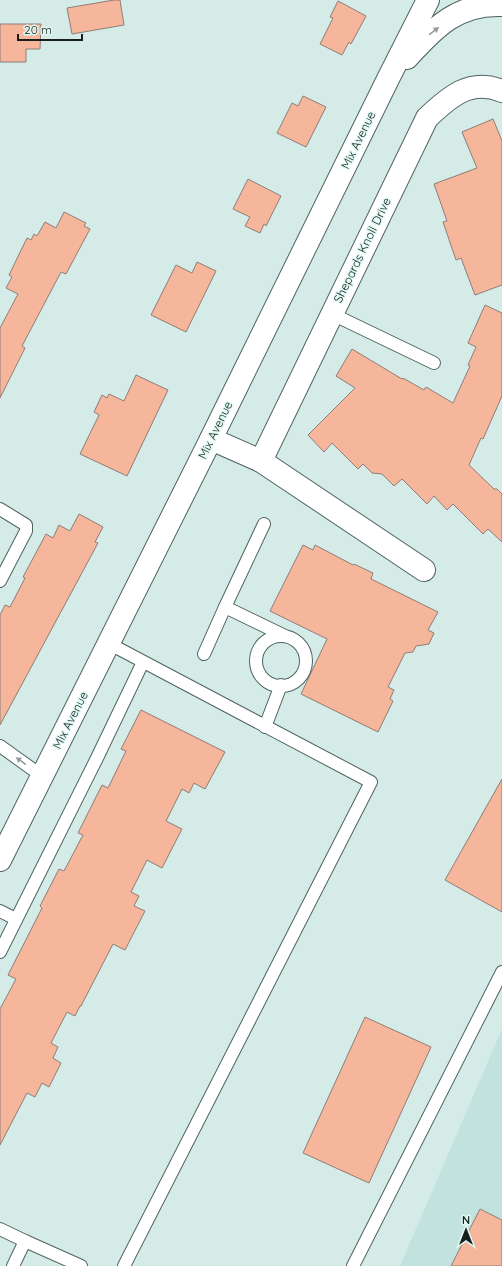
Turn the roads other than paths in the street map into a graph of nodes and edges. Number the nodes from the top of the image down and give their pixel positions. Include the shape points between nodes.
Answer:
1 (428, 0) edge
2 (502, 5) edge
3 (388, 79) junction
4 (502, 91) edge
5 (332, 314) junction
6 (434, 363) dead end
7 (211, 439) junction
8 (261, 461) junction
9 (0, 509) edge
10 (264, 524) dead end
11 (424, 570) dead end
12 (0, 581) edge
13 (225, 607) junction
14 (285, 636) junction
15 (108, 643) junction
16 (204, 654) dead end
17 (143, 662) junction
18 (281, 685) junction
19 (265, 727) junction
20 (0, 746) edge
21 (42, 776) junction
22 (0, 860) edge
23 (0, 910) edge
24 (16, 919) junction
25 (0, 952) edge
26 (502, 972) edge
27 (0, 1229) edge
28 (25, 1241) junction
29 (13, 1266) edge
30 (81, 1266) edge
31 (124, 1266) edge
32 (353, 1266) edge

1 - 3 street, Mix Avenue
3 -> 2 street via 427,36 456,14 481,6
3 - 7 street, Mix Avenue
4 - 5 street, Shepards Knoll Drive via 482,87 460,91 427,118
5 - 6 lane
5 - 8 street, Shepards Knoll Drive
7 - 8 street
7 - 15 street, Mix Avenue
8 - 11 street
9 - 12 lane via 26,524 26,531
10 - 13 lane
13 - 14 lane
13 - 16 lane
14 - 18 lane via 300,644 306,658 302,674 289,684
14 - 18 lane via 269,639 258,651 257,659 257,667 266,680
15 - 17 lane
15 - 21 street, Mix Avenue
17 - 19 lane
17 - 24 lane
18 - 19 lane
19 - 31 lane via 370,782
21 -> 20 lane
21 - 22 street, Mix Avenue
23 - 24 lane
24 - 25 lane
26 - 32 lane
27 - 28 lane
28 - 29 lane
28 - 30 lane

